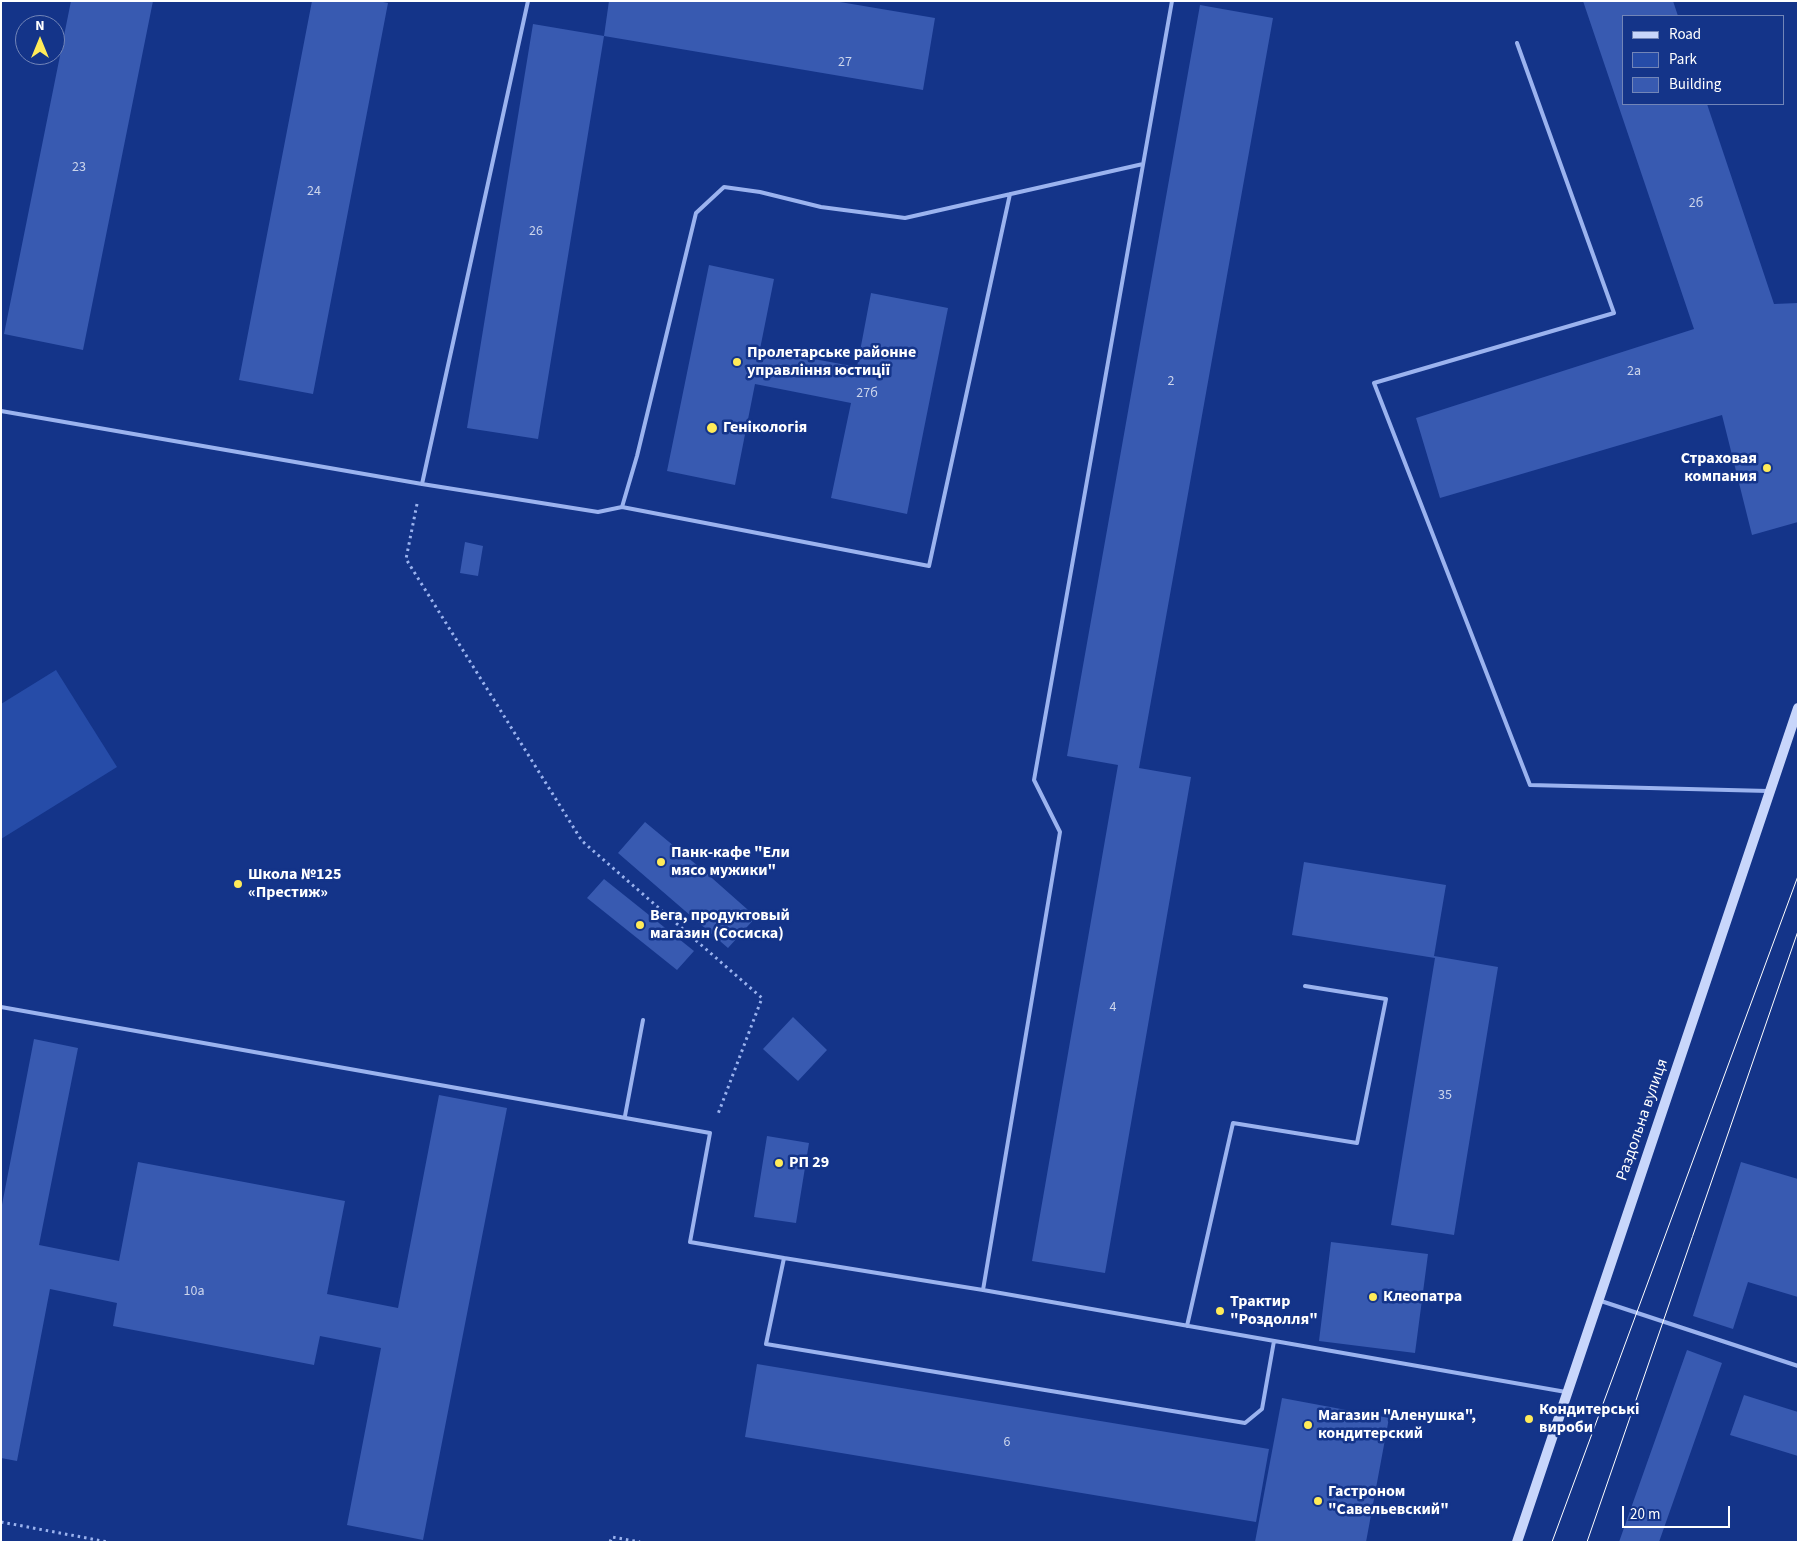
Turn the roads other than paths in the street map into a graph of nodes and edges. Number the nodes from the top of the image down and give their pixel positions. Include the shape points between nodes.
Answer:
1 (528, 1) edge
2 (1172, 1) edge
3 (1517, 43) dead end
4 (1143, 164) junction
5 (1010, 194) junction
6 (1, 411) edge
7 (422, 484) junction
8 (622, 507) junction
9 (1798, 708) edge
10 (1770, 791) junction
11 (1305, 986) dead end
12 (1, 1006) edge
13 (643, 1020) dead end
14 (625, 1116) junction
15 (784, 1258) junction
16 (983, 1290) junction
17 (1598, 1300) junction
18 (1187, 1326) junction
19 (1274, 1341) junction
20 (1798, 1366) edge
21 (1567, 1392) junction
22 (1517, 1542) edge

1 - 7 lane
2 - 4 lane
3 - 10 lane via 1614,313 1374,382 1530,785
4 - 5 lane
4 - 16 lane via 1034,780 1060,832
5 - 8 lane via 905,218 821,207 724,187 696,213
5 - 8 lane via 929,566
6 - 7 lane
7 - 8 lane via 598,512
9 - 10 street, Раздольна вулиця
10 - 17 street, Раздольна вулиця
11 - 18 lane via 1386,999 1356,1143 1233,1123
12 - 14 lane
13 - 14 lane
14 - 15 lane via 710,1132 690,1242
15 - 16 lane
15 - 19 lane via 766,1344 1245,1422 1262,1409
16 - 18 lane
17 - 20 lane
17 - 21 street, Раздольна вулиця
18 - 19 lane
19 - 21 lane
21 - 22 street, Раздольна вулиця

